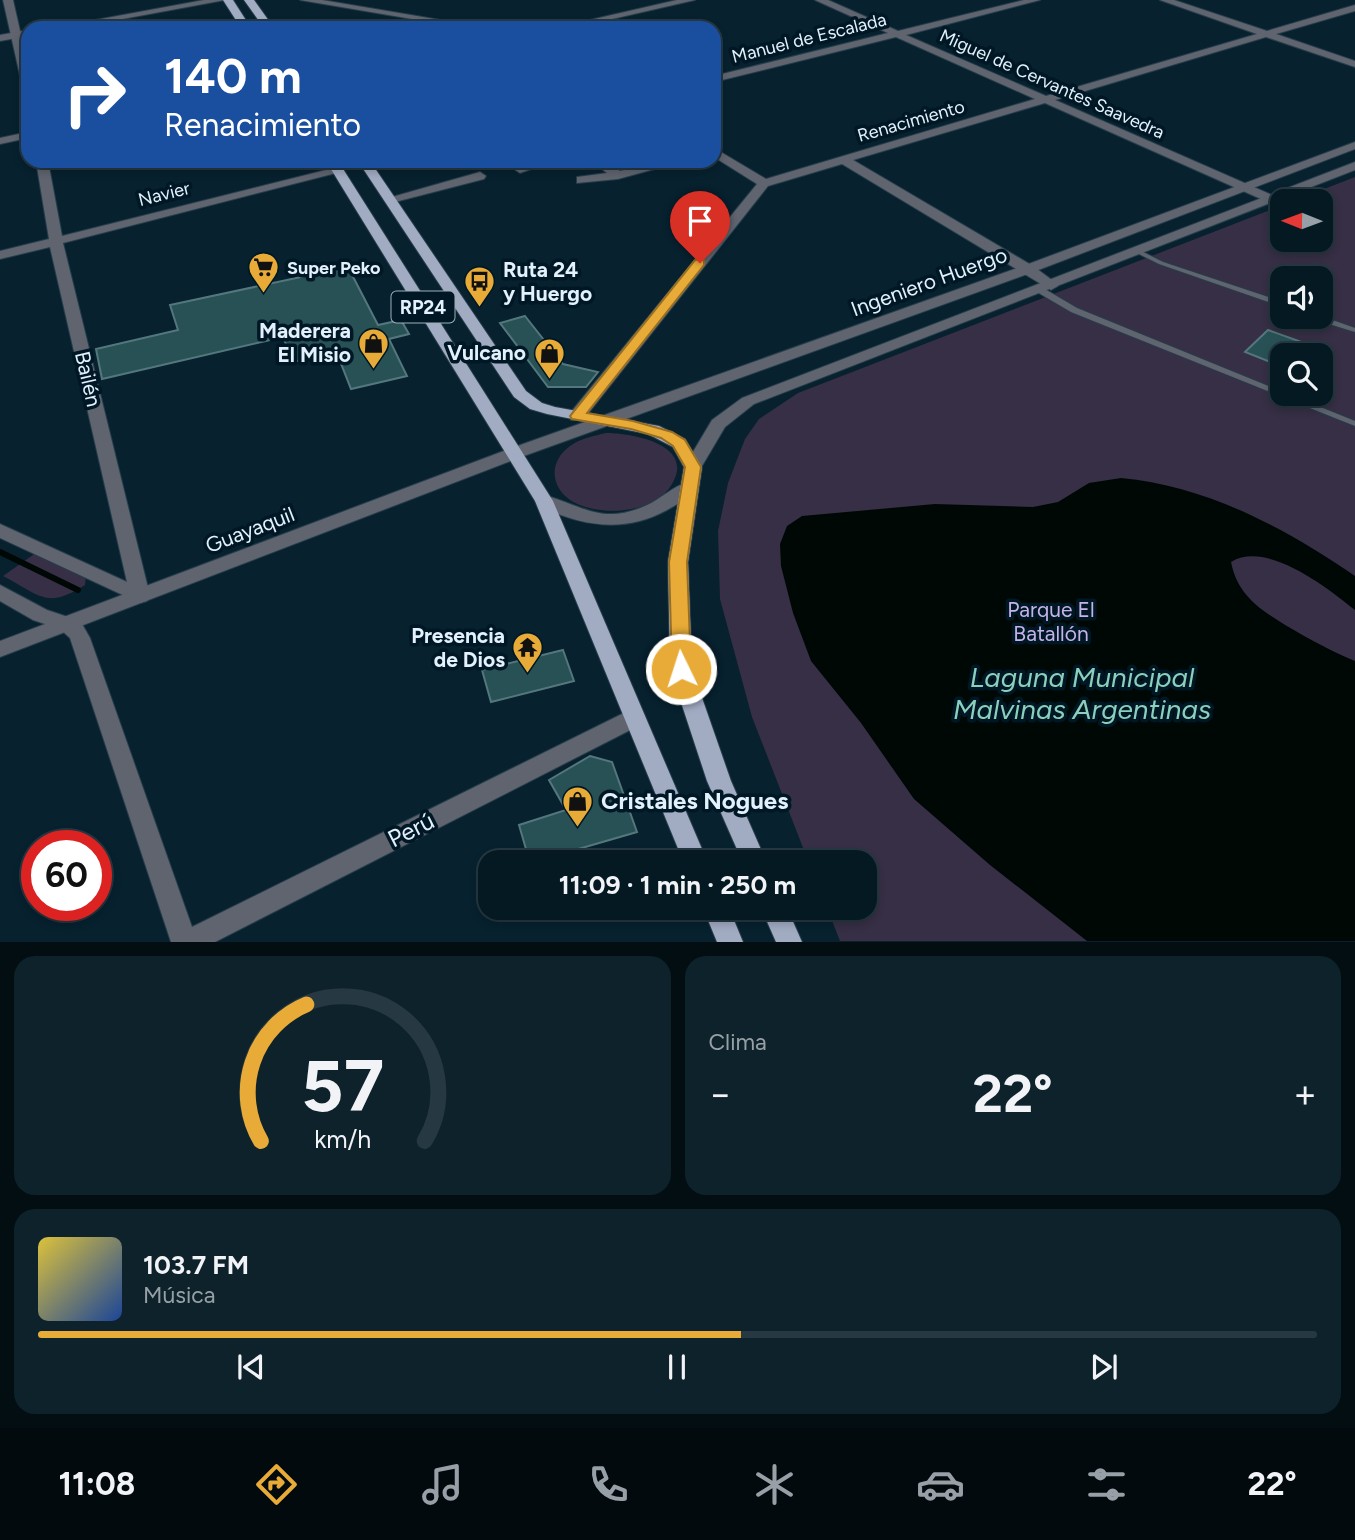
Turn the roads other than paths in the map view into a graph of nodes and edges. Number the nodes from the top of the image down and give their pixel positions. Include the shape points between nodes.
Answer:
1 (8, 0) edge
2 (220, 0) edge
3 (228, 0) edge
4 (249, 0) edge
5 (304, 0) edge
6 (690, 0) edge
7 (820, 0) edge
8 (1035, 0) edge
9 (1165, 0) edge
10 (1352, 11) edge
11 (98, 21) edge
12 (242, 21) edge
13 (264, 21) edge
14 (438, 21) edge
15 (592, 21) edge
16 (21, 32) edge
17 (21, 34) edge
18 (897, 34) junction
19 (1266, 34) junction
20 (0, 38) edge
21 (1355, 65) edge
22 (721, 77) edge
23 (1045, 100) junction
24 (21, 136) edge
25 (0, 141) edge
26 (1355, 145) edge
27 (721, 156) edge
28 (842, 159) junction
29 (1355, 166) edge
30 (43, 168) edge
31 (328, 168) edge
32 (336, 168) edge
33 (374, 168) edge
34 (524, 168) edge
35 (608, 168) edge
36 (643, 168) edge
37 (520, 169) dead end
38 (618, 175) junction
39 (480, 176) dead end
40 (581, 180) dead end
41 (764, 183) junction
42 (1243, 187) junction
43 (1296, 189) edge
44 (391, 198) junction
45 (1270, 199) joint
46 (1104, 240) junction
47 (56, 242) junction
48 (1134, 252) junction
49 (0, 255) edge
50 (1028, 269) junction
51 (1045, 288) junction
52 (1270, 301) edge
53 (1333, 323) edge
54 (1355, 330) edge
55 (577, 416) junction
56 (604, 421) junction
57 (1355, 424) edge
58 (515, 453) junction
59 (693, 467) junction
60 (688, 488) junction
61 (544, 501) junction
62 (0, 530) edge
63 (0, 592) edge
64 (140, 596) junction
65 (67, 624) junction
66 (0, 649) edge
67 (634, 718) junction
68 (690, 850) edge
69 (749, 850) edge
70 (721, 920) edge
71 (779, 920) edge
72 (186, 942) edge
73 (730, 942) edge
74 (789, 942) edge

1 - 16 street
2 - 11 street
3 - 12 main road
4 - 13 main road
5 - 14 street
6 - 15 street
7 - 18 street, Miguel de Cervantes Saavedra
8 - 18 street, Manuel de Escalada
9 - 19 street
10 - 19 street, Renacimiento
17 - 20 street
18 - 22 street, Manuel de Escalada
18 - 23 street, Miguel de Cervantes Saavedra
19 - 21 street
19 - 23 street, Renacimiento
23 - 28 street, Renacimiento
23 - 42 street, Miguel de Cervantes Saavedra
24 - 25 street
26 - 42 street, Ingeniero Huergo
27 - 41 street
28 - 41 street, Renacimiento
28 - 50 street
29 - 43 street
30 - 47 street, Bailén
31 - 47 street, Navier
32 - 58 main road, RP24
33 - 44 main road, RP24
34 - 37 street
35 - 38 street
36 - 38 street
38 - 40 street
39 - 44 street
41 - 55 street
42 - 45 street, Miguel de Cervantes Saavedra
42 - 46 street, Ingeniero Huergo
44 - 55 main road, RP24 via 520,394 536,406
45 - 48 street
46 - 48 street
46 - 50 street, Ingeniero Huergo
47 - 49 street, Navier
47 - 64 street, Bailén
48 - 51 street
48 - 52 lane
50 - 51 street
50 - 56 street, Ingeniero Huergo
51 - 57 lane via 1074,310
51 - 59 street via 748,401 718,424
53 - 54 lane
55 - 56 main road, RP24
56 - 58 street, Ingeniero Huergo
56 - 59 main road, RP24 via 666,435 679,443
58 - 61 main road, RP24
58 - 64 street, Guayaquil
59 - 60 main road
60 - 61 street via 659,510 631,518 590,519
60 - 69 main road via 678,562 681,669 719,781
61 - 67 main road, RP24
62 - 64 street
63 - 65 street via 40,615
64 - 65 street, Guayaquil
65 - 66 street, Guayaquil
65 - 72 street via 80,638
67 - 68 main road, RP24
67 - 72 street, Perú
70 - 73 main road
71 - 74 main road

